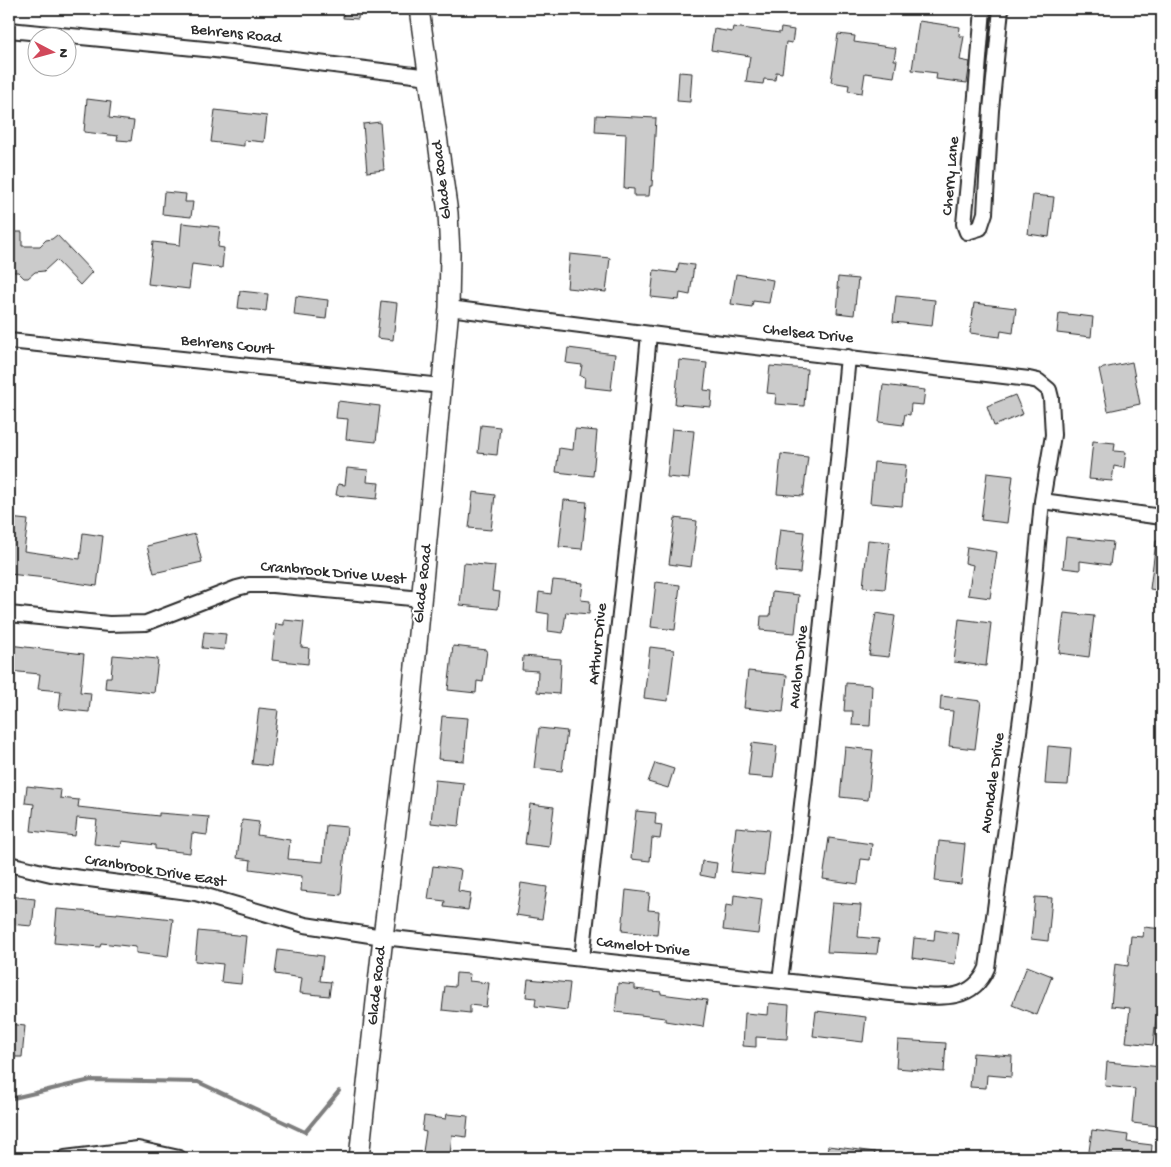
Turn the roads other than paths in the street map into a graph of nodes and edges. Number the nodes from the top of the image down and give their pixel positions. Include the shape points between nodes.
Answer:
1 (418, 9) edge
2 (983, 9) edge
3 (1001, 9) edge
4 (9, 30) edge
5 (429, 77) junction
6 (449, 308) junction
7 (649, 334) junction
8 (9, 340) edge
9 (848, 357) junction
10 (442, 386) junction
11 (1042, 501) junction
12 (1162, 517) edge
13 (422, 599) junction
14 (9, 614) edge
15 (9, 864) edge
16 (383, 937) junction
17 (582, 958) junction
18 (780, 980) junction
19 (900, 994) joint
20 (65, 1158) edge
21 (179, 1158) edge
22 (359, 1158) edge

1 - 5 main road, Glade Road
2 - 3 street, Cherry Lane via 964,224 968,232 980,228 986,212 990,120
4 - 5 street, Behrens Road via 224,51
5 - 6 main road, Glade Road via 448,213
6 - 7 street, Chelsea Drive
6 - 10 main road, Glade Road
7 - 9 street, Chelsea Drive
7 - 17 street, Arthur Drive
8 - 10 street, Behrens Court
9 - 11 street, Chelsea Drive via 1038,381 1049,390 1053,435
9 - 18 street, Avalon Drive via 794,880
10 - 13 main road, Glade Road
11 - 12 street
11 - 19 street, Avondale Drive via 1024,695 988,968 983,979 960,996
13 - 14 street, Cranbrook Drive West via 249,585 146,623 109,624
13 - 16 main road, Glade Road
15 - 16 street, Cranbrook Drive East via 51,874 196,893 305,925
16 - 17 street, Camelot Drive
16 - 22 main road, Glade Road
17 - 18 street, Camelot Drive
18 - 19 street, Camelot Drive
20 - 21 street via 138,1149

